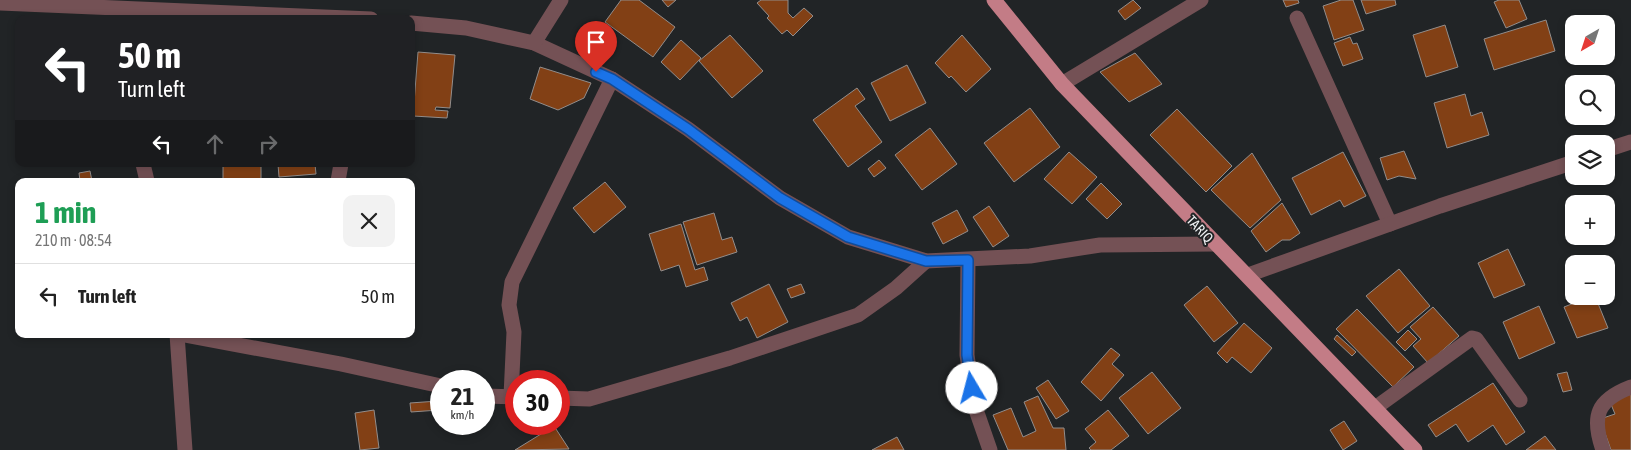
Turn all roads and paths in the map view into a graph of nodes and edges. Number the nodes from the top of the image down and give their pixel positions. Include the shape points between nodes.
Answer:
1 (561, 0) edge
2 (994, 0) edge
3 (1201, 0) edge
4 (0, 3) edge
5 (114, 9) edge
6 (261, 15) edge
7 (1297, 18) dead end
8 (415, 23) edge
9 (534, 43) junction
10 (612, 79) junction
11 (1062, 84) junction
12 (1631, 142) edge
13 (1615, 147) edge
14 (1565, 165) edge
15 (1390, 224) junction
16 (1214, 244) junction
17 (968, 260) junction
18 (926, 261) junction
19 (1248, 276) junction
20 (178, 338) edge
21 (200, 338) edge
22 (513, 370) edge
23 (430, 384) edge
24 (1631, 388) edge
25 (570, 398) edge
26 (1520, 400) dead end
27 (1375, 408) junction
28 (185, 450) edge
29 (990, 450) edge
30 (1415, 450) edge
31 (1603, 450) edge

1 - 9 street
2 - 11 main road, TARIQ
3 - 11 street
4 - 5 street
5 - 6 street
7 - 15 street
8 - 9 street via 466,28
9 - 10 street
10 - 18 street via 688,129 780,198 848,237
10 - 22 street via 512,282 509,305 514,332
11 - 16 main road, TARIQ
12 - 13 street
14 - 15 street
15 - 19 street
16 - 17 street via 1100,245 1030,256
16 - 19 main road, TARIQ
17 - 18 street
17 - 29 street via 967,355 974,404
18 - 25 street via 896,288 858,314 730,358 589,399
19 - 27 main road, TARIQ
20 - 28 street
21 - 23 street
24 - 31 street via 1613,394 1600,410 1597,428
26 - 27 street via 1476,339 1472,338
27 - 30 main road, TARIQ

